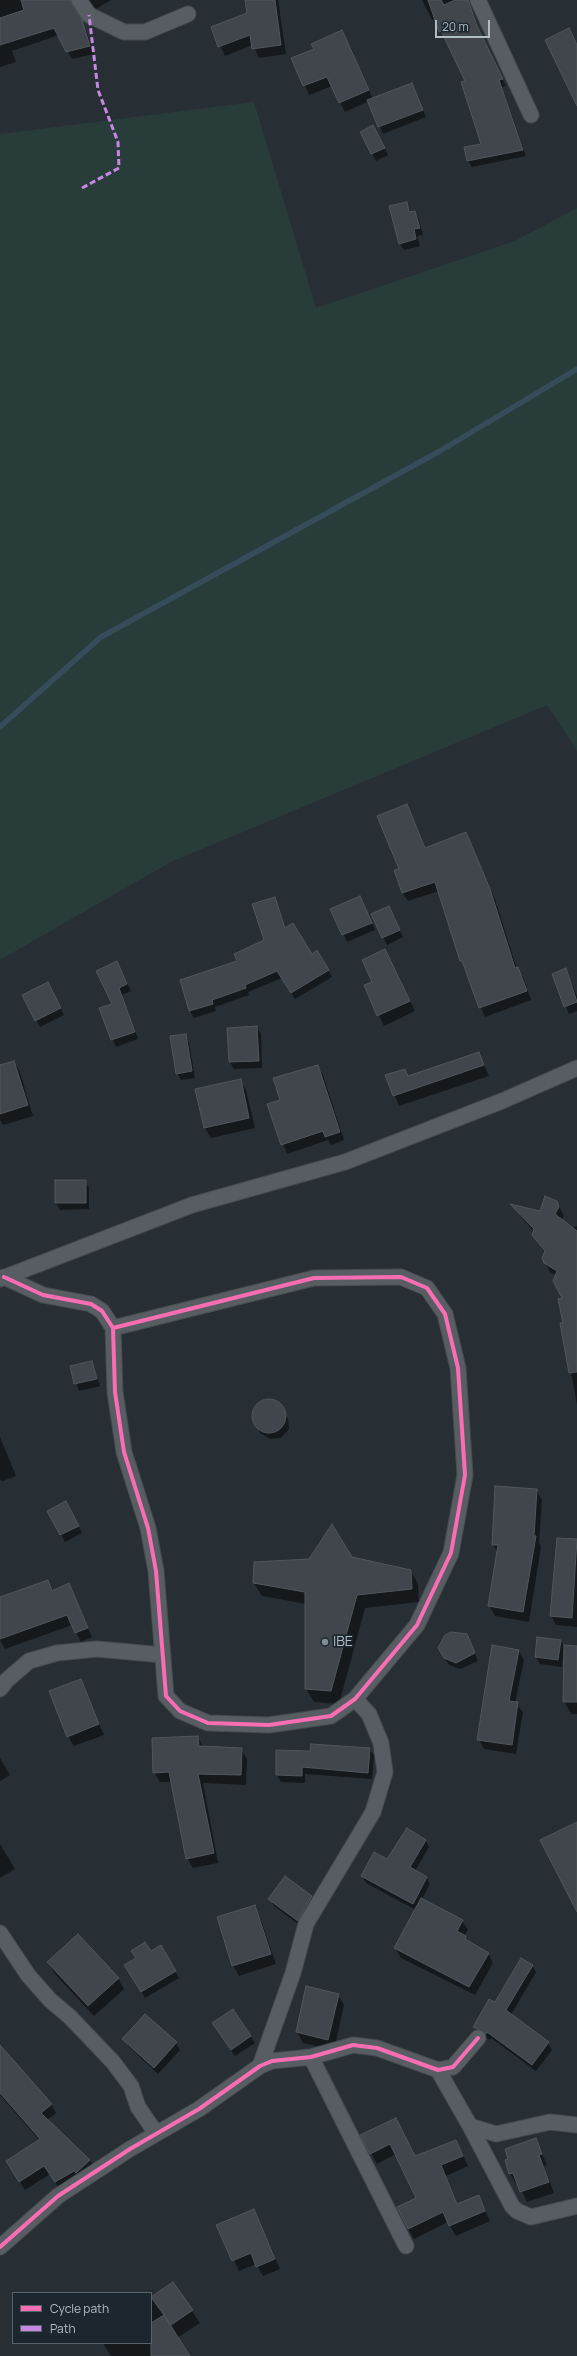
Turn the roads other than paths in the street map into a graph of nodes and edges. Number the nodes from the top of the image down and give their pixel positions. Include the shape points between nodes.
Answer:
1 (80, 0) edge
2 (478, 0) edge
3 (188, 14) dead end
4 (531, 115) dead end
5 (577, 1068) edge
6 (2, 1278) edge
7 (113, 1328) junction
8 (163, 1655) junction
9 (0, 1689) edge
10 (355, 1699) junction
11 (0, 1933) edge
12 (478, 2038) dead end
13 (311, 2057) junction
14 (260, 2066) junction
15 (438, 2070) junction
16 (577, 2125) edge
17 (470, 2126) junction
18 (156, 2133) junction
19 (577, 2206) edge
20 (406, 2246) dead end
21 (0, 2247) edge

1 - 3 street via 89,15 124,32 145,32
2 - 4 street
5 - 6 street via 502,1101 345,1162 192,1206
6 - 7 street via 43,1295 91,1304 102,1311
7 - 8 street via 115,1392 124,1452 148,1528 156,1571
7 - 10 street via 314,1278 400,1276 427,1288 446,1314 458,1368 465,1475 451,1554 417,1625
8 - 9 street via 96,1649 57,1653 29,1661
8 - 10 street via 166,1696 180,1711 208,1723 269,1725 331,1716
10 - 14 street via 369,1714 381,1743 385,1772 373,1812 306,1924
11 - 18 street via 28,1975 122,2074 131,2086 138,2107
12 - 15 street via 453,2067
13 - 14 street via 272,2061
13 - 15 street via 353,2045 377,2048
13 - 20 street
14 - 18 street via 199,2109
15 - 17 street
16 - 17 street via 550,2122 496,2134
17 - 19 street via 517,2211 531,2217
18 - 21 street via 58,2196

